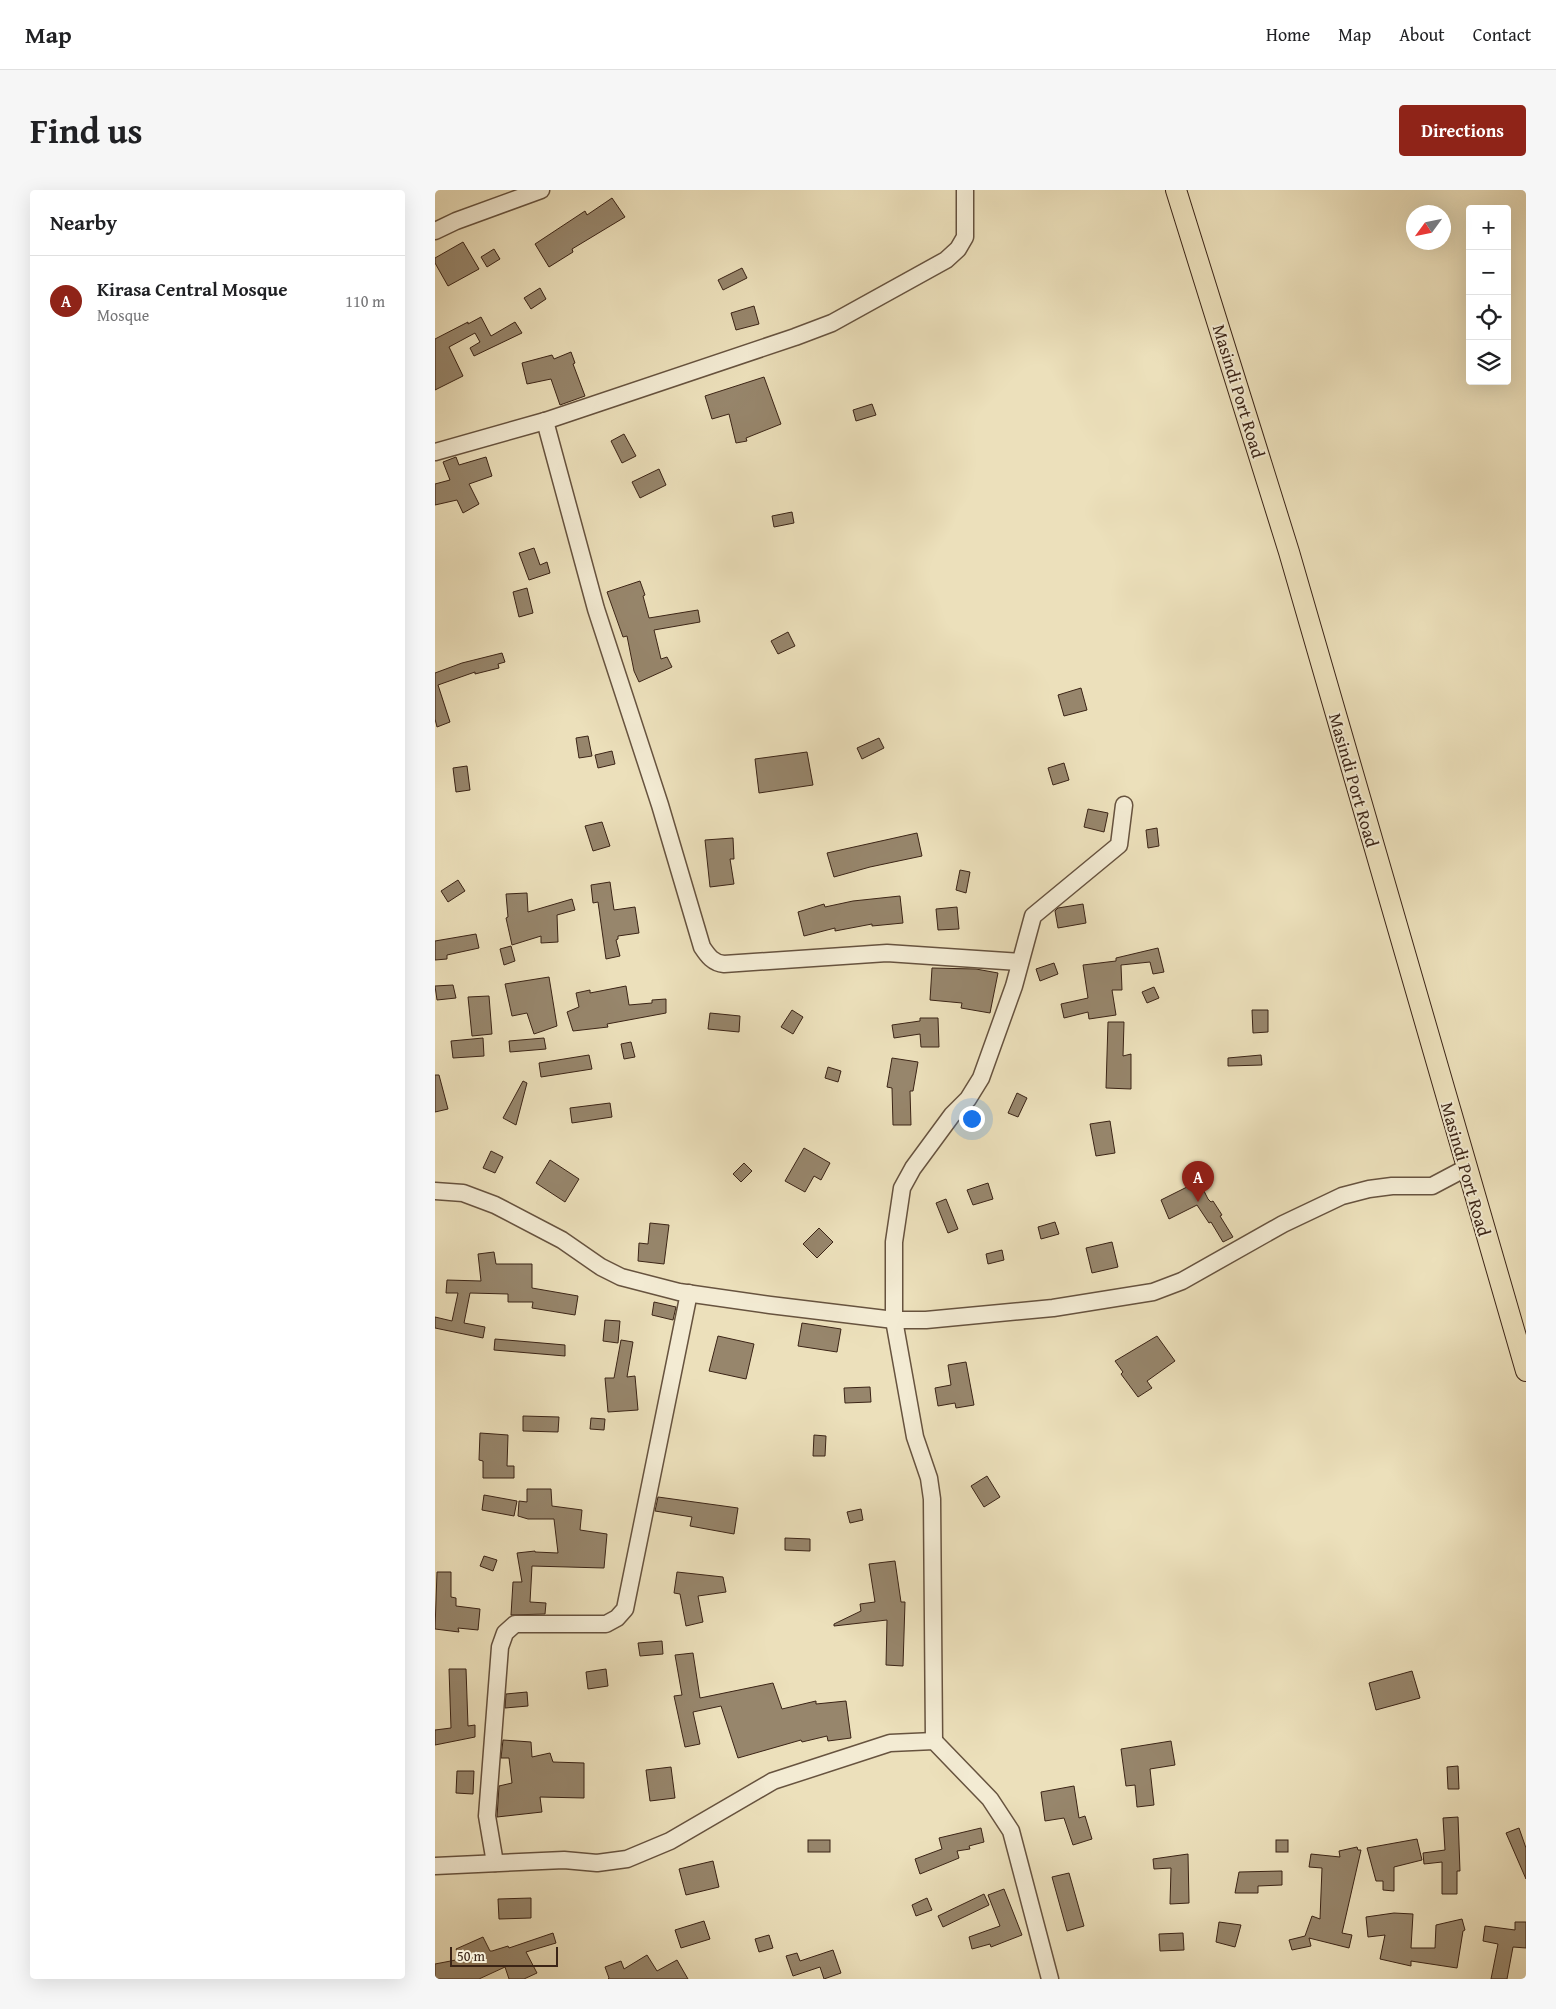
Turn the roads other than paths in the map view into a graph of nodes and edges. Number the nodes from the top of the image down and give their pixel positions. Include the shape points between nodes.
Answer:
1 (541, 190) edge
2 (965, 190) edge
3 (1176, 190) edge
4 (437, 226) edge
5 (545, 421) junction
6 (435, 452) edge
7 (1124, 806) dead end
8 (1020, 962) junction
9 (1466, 1168) junction
10 (435, 1192) edge
11 (689, 1293) junction
12 (895, 1320) junction
13 (1526, 1371) edge
14 (934, 1742) junction
15 (495, 1863) junction
16 (435, 1866) edge
17 (1050, 1979) edge

1 - 4 street
2 - 5 street via 965,237 958,249 946,260 868,304 795,337
3 - 9 main road, Masindi Port Road via 1289,552
5 - 6 street
5 - 8 street via 596,610 660,806 701,947 708,957 724,964 887,953
7 - 8 street via 1119,845 1033,916
8 - 12 street via 981,1078 913,1168 902,1188 894,1242
9 - 12 street via 1432,1186 1392,1186 1342,1196 1283,1224 1182,1281 1153,1292 1053,1308 958,1318
9 - 13 main road, Masindi Port Road
10 - 11 street via 463,1193 495,1205 562,1240 621,1277
11 - 12 street
11 - 15 street via 625,1610 606,1624 515,1624 505,1633 500,1647 487,1816
12 - 14 street via 915,1437 929,1478 932,1499
14 - 15 street via 890,1743 773,1781 670,1841 627,1859 597,1863 564,1860
14 - 17 street via 990,1799 1011,1831
15 - 16 street

